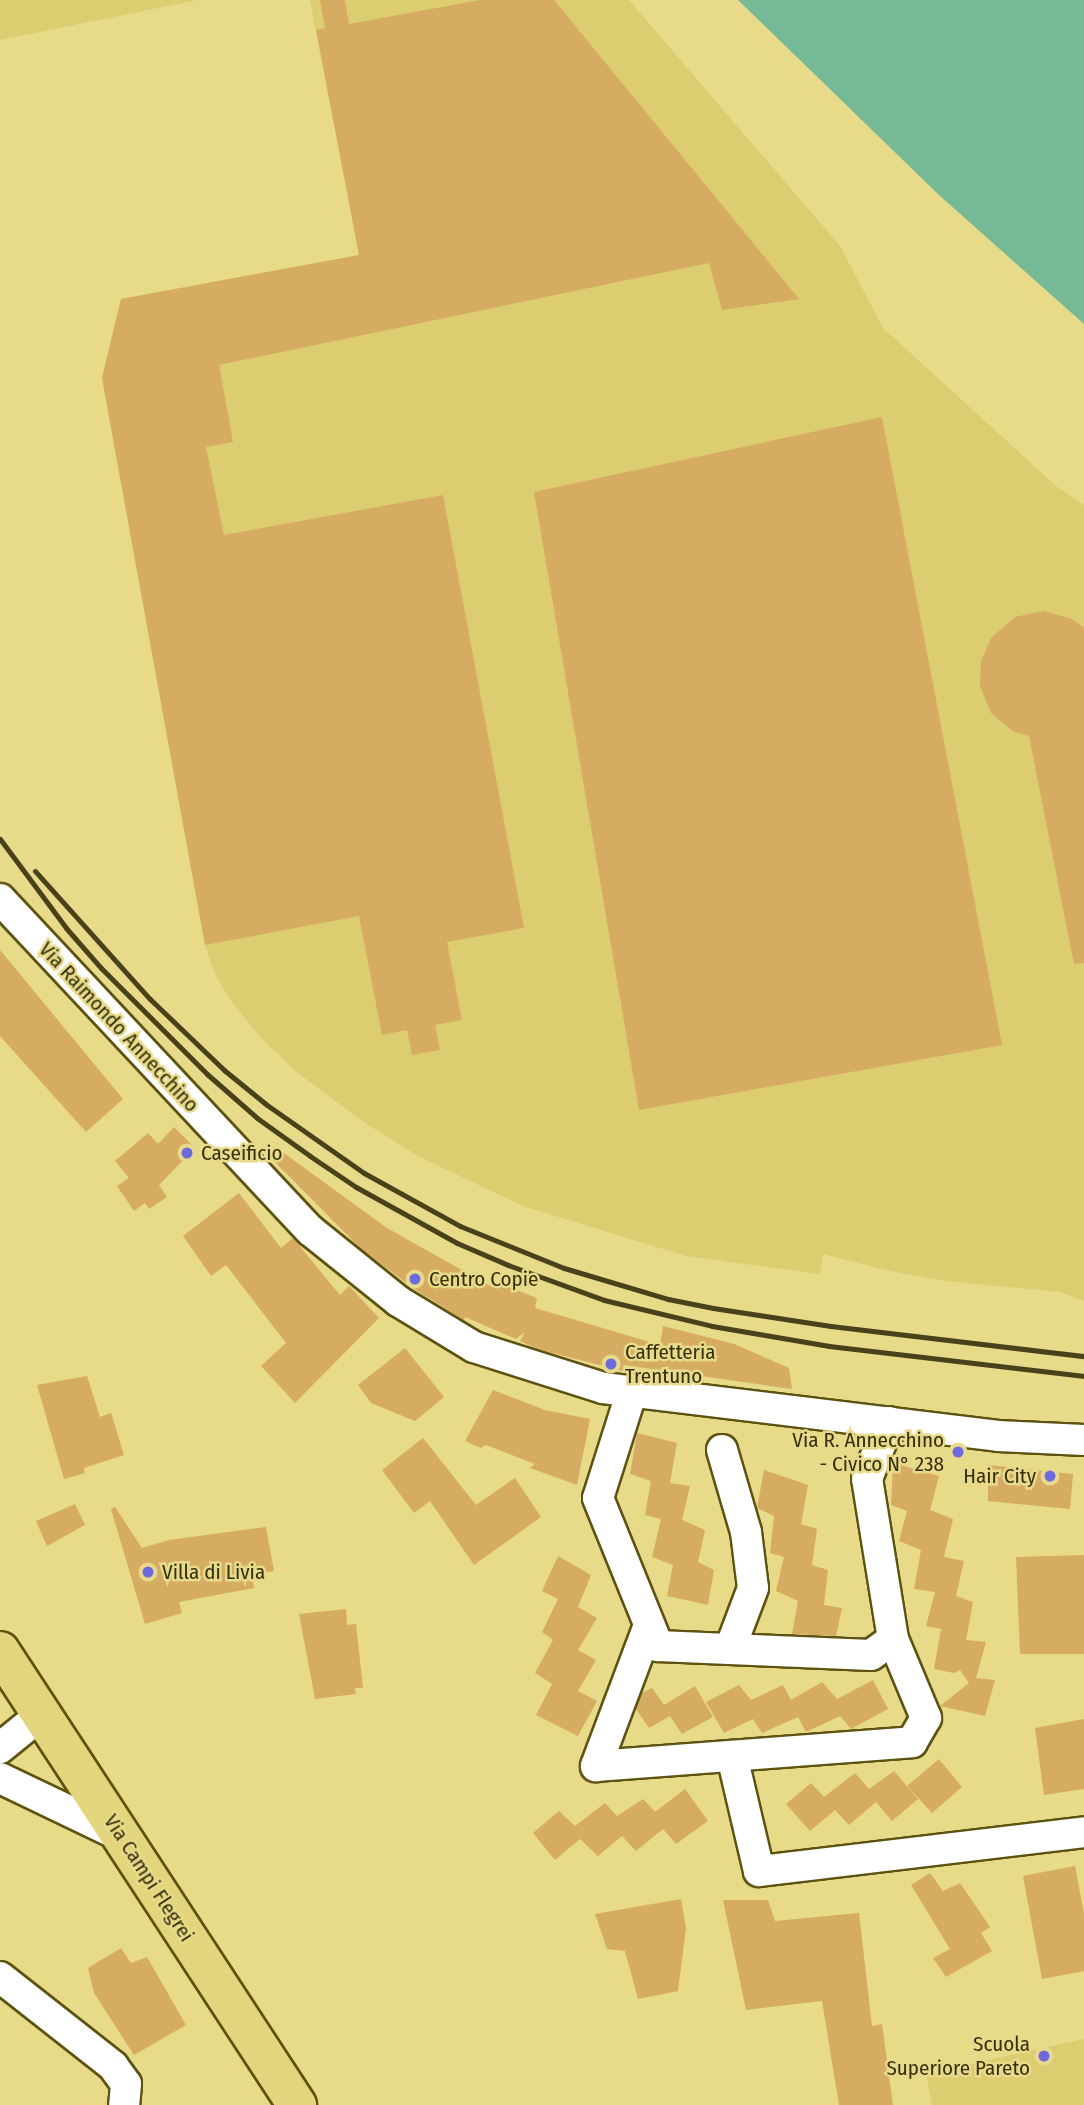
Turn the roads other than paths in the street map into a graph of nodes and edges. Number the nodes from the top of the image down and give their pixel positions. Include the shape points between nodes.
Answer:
1 (0, 899) edge
2 (632, 1391) junction
3 (889, 1422) junction
4 (1084, 1440) edge
5 (722, 1450) dead end
6 (649, 1625) junction
7 (894, 1639) junction
8 (730, 1649) junction
9 (0, 1651) edge
10 (42, 1714) junction
11 (0, 1748) edge
12 (732, 1756) junction
13 (0, 1778) edge
14 (1084, 1832) edge
15 (121, 1836) junction
16 (0, 1977) edge
17 (124, 2105) edge
18 (297, 2105) edge

1 - 2 street, Via Raimondo Annecchino via 312,1231 398,1301 474,1347 603,1388
2 - 3 street, Via Raimondo Annecchino
2 - 6 street via 598,1498
3 - 4 street, Via Raimondo Annecchino via 998,1436
3 - 7 street via 867,1479
5 - 8 street via 746,1532 753,1588
6 - 8 street via 658,1646
6 - 12 street via 596,1766
7 - 8 street via 871,1655
7 - 12 street via 926,1718 912,1742
9 - 10 main road, Via Campi Flegrei
10 - 11 street
10 - 15 main road, Via Campi Flegrei
12 - 14 street via 760,1871
13 - 15 street
15 - 18 main road, Via Campi Flegrei
16 - 17 street via 113,2066 126,2084

